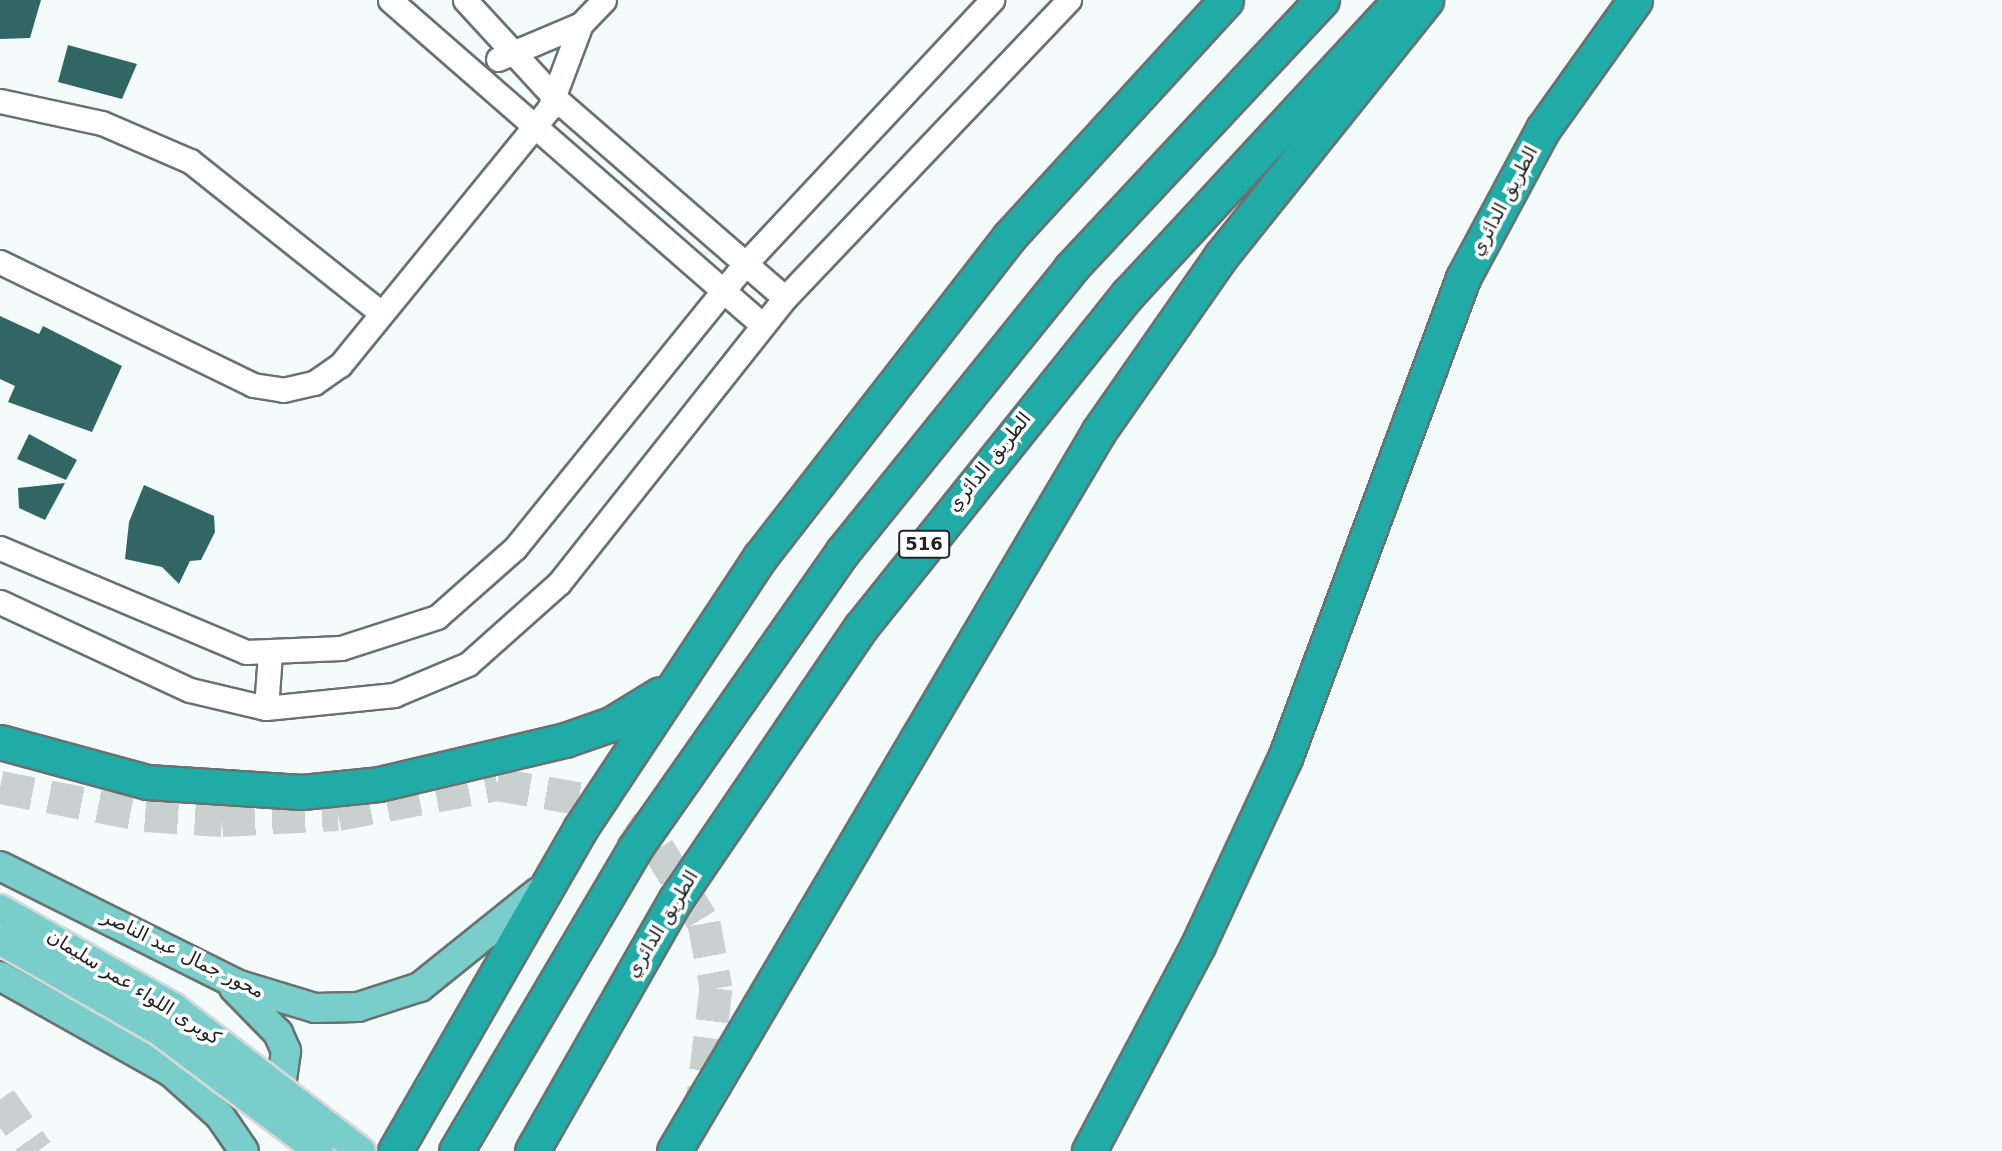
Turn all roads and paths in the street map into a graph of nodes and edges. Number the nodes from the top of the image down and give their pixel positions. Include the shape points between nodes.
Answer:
1 (390, 0) edge
2 (465, 0) edge
3 (604, 0) edge
4 (992, 0) edge
5 (1069, 0) edge
6 (1226, 0) edge
7 (1322, 0) edge
8 (1400, 0) edge
9 (1426, 0) edge
10 (1635, 0) edge
11 (581, 23) junction
12 (507, 50) junction
13 (486, 78) junction
14 (556, 99) junction
15 (0, 101) edge
16 (535, 124) junction
17 (0, 262) edge
18 (745, 264) junction
19 (725, 289) junction
20 (785, 298) junction
21 (381, 313) junction
22 (762, 325) junction
23 (3, 555) edge
24 (0, 602) edge
25 (270, 654) junction
26 (673, 684) junction
27 (266, 708) junction
28 (0, 742) edge
29 (0, 866) edge
30 (545, 886) junction
31 (0, 909) edge
32 (0, 940) edge
33 (0, 976) edge
34 (222, 976) junction
35 (188, 1085) junction
36 (1089, 1150) edge
37 (244, 1151) edge
38 (319, 1151) edge
39 (361, 1151) edge
40 (395, 1151) edge
41 (456, 1151) edge
42 (532, 1151) edge
43 (674, 1151) edge

1 - 13 street
2 - 12 street
3 - 11 street
4 - 18 street
5 - 20 street
6 - 26 highway via 1075,161 936,325 811,486
7 - 41 highway via 1071,268 843,551 635,848
8 - 42 highway, الطريق الدائري / 516 via 1136,285 861,627 676,899
9 - 43 highway via 1236,237 1099,430
10 - 36 highway, الطريق الدائري via 1544,129 1463,278 1285,758 1198,945
11 - 12 street
11 - 14 street
12 - 13 street
12 - 14 street
13 - 16 street
14 - 16 street
14 - 18 street
15 - 21 street via 102,123 190,161
16 - 19 street
16 - 21 street
17 - 21 street via 268,389 299,388 328,376
18 - 19 street
18 - 20 street
19 - 22 street
19 - 25 street via 515,548 468,594 437,617 376,641
20 - 22 street
22 - 27 street via 559,583 494,645 468,664 394,695
23 - 25 street via 191,634
24 - 27 street via 190,690
25 - 27 street
26 - 28 highway via 633,713 565,740 341,789 186,788
26 - 30 highway
29 - 34 main road, محور جمال عبد الناصر
30 - 34 main road, محور جمال عبد الناصر via 439,977 380,1003 294,1004
30 - 40 highway
31 - 39 main road, كوبرى اللواء عمر سليمان, bridge via 173,1007
32 - 38 main road, كوبرى اللواء عمر سليمان, bridge via 159,1031
33 - 35 main road
34 - 35 main road via 278,1033 286,1070 277,1087 254,1102 234,1102
35 - 37 main road

